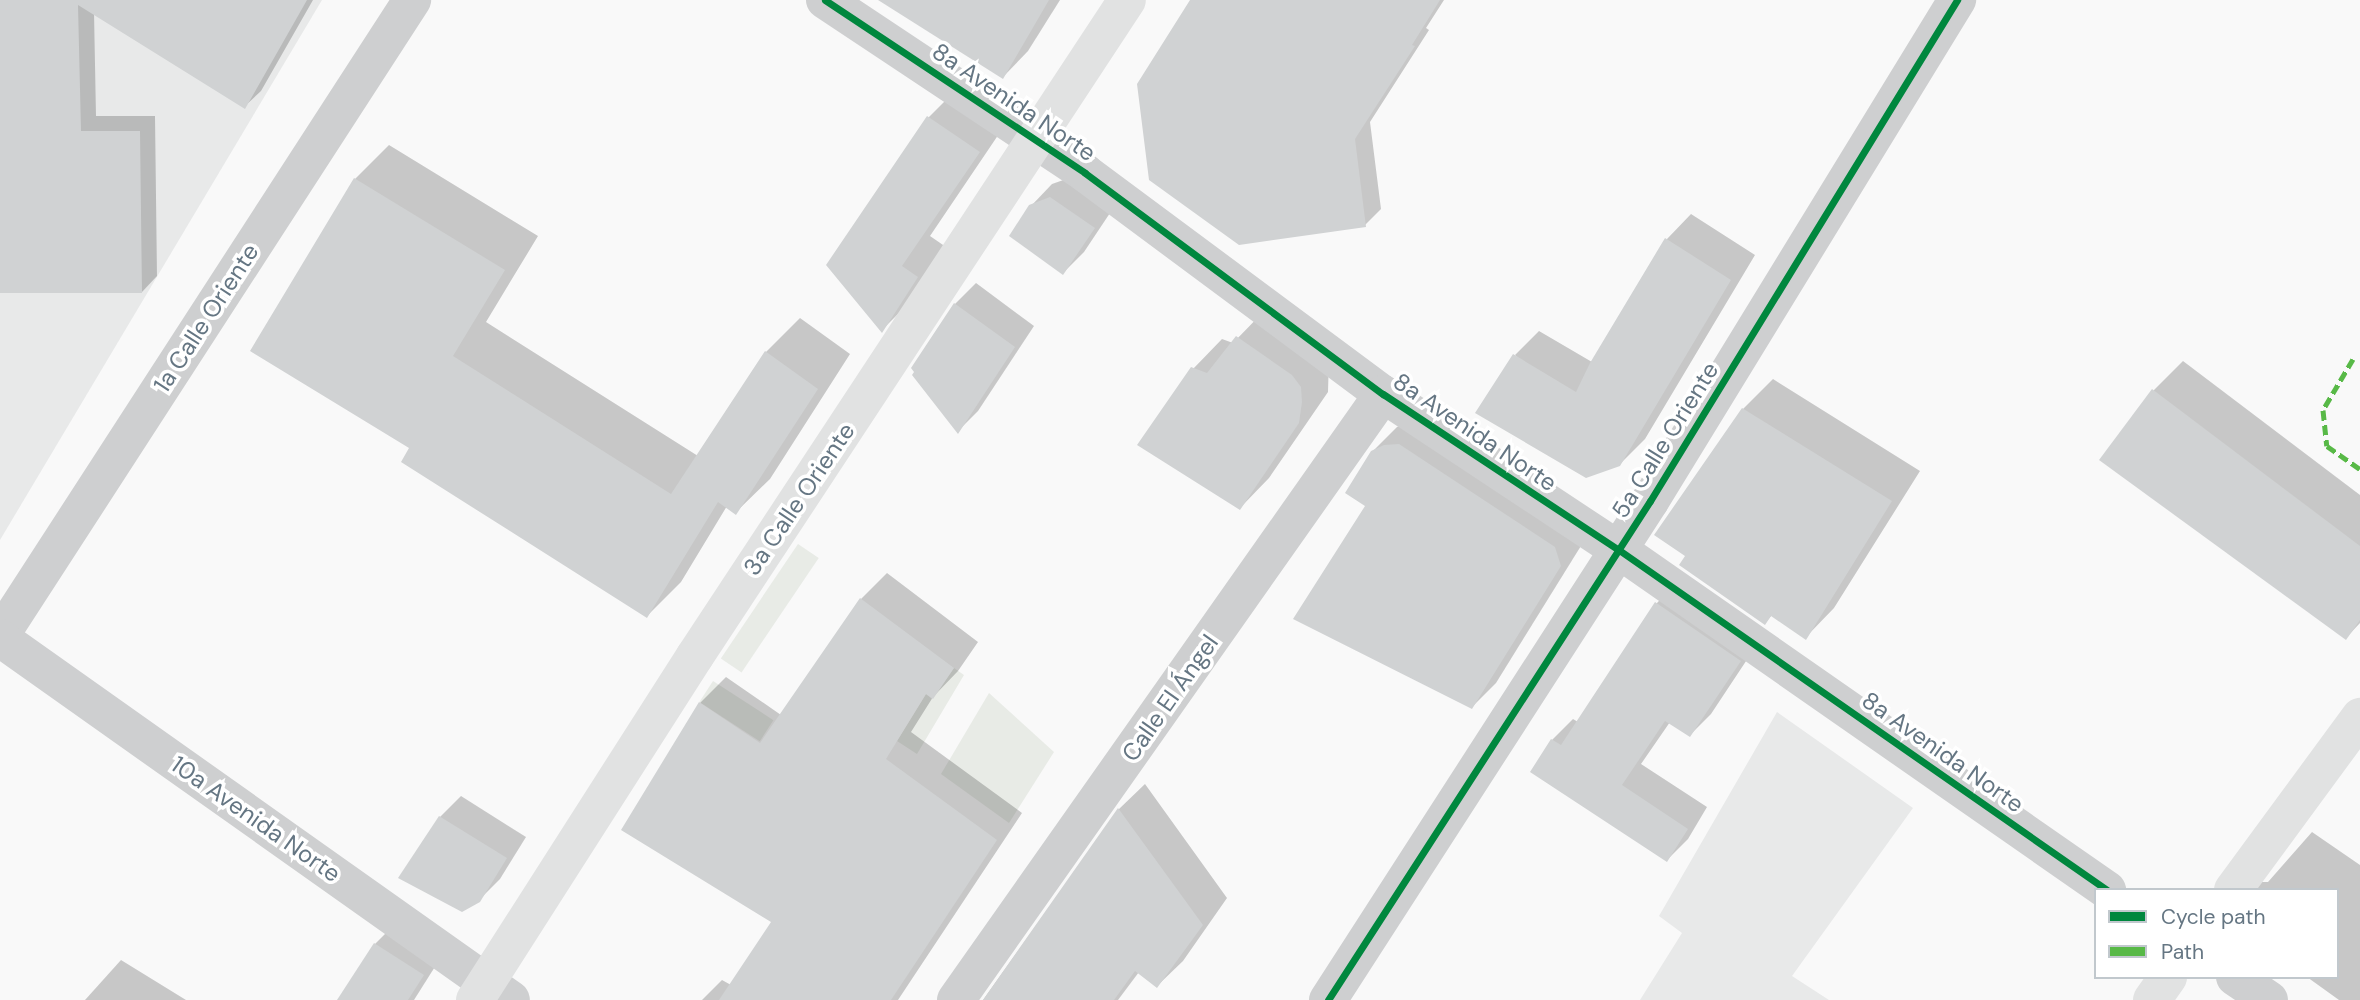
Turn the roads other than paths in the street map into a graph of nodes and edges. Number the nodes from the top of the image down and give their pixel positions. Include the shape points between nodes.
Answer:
1 (412, 0) edge
2 (825, 0) edge
3 (1127, 0) edge
4 (1956, 0) edge
5 (1034, 138) junction
6 (1383, 394) junction
7 (1619, 550) junction
8 (0, 637) edge
9 (2360, 717) edge
10 (2105, 888) edge
11 (2234, 888) edge
12 (2167, 979) edge
13 (2238, 979) edge
14 (491, 994) edge
15 (956, 1000) edge
16 (1328, 1000) edge
17 (2152, 1000) edge
18 (2269, 1000) edge

1 - 8 street, 1a Calle Oriente
2 - 5 street, 8a Avenida Norte
3 - 5 main road, 3a Calle Oriente
4 - 7 street, 5a Calle Oriente
5 - 6 street, 8a Avenida Norte
5 - 14 main road, 3a Calle Oriente
6 - 7 street, 8a Avenida Norte
6 - 15 street, Calle El Ángel
7 - 10 street, 8a Avenida Norte
7 - 16 street, 5a Calle Oriente
8 - 14 street, 10a Avenida Norte
9 - 11 main road
12 - 17 main road
13 - 18 street

